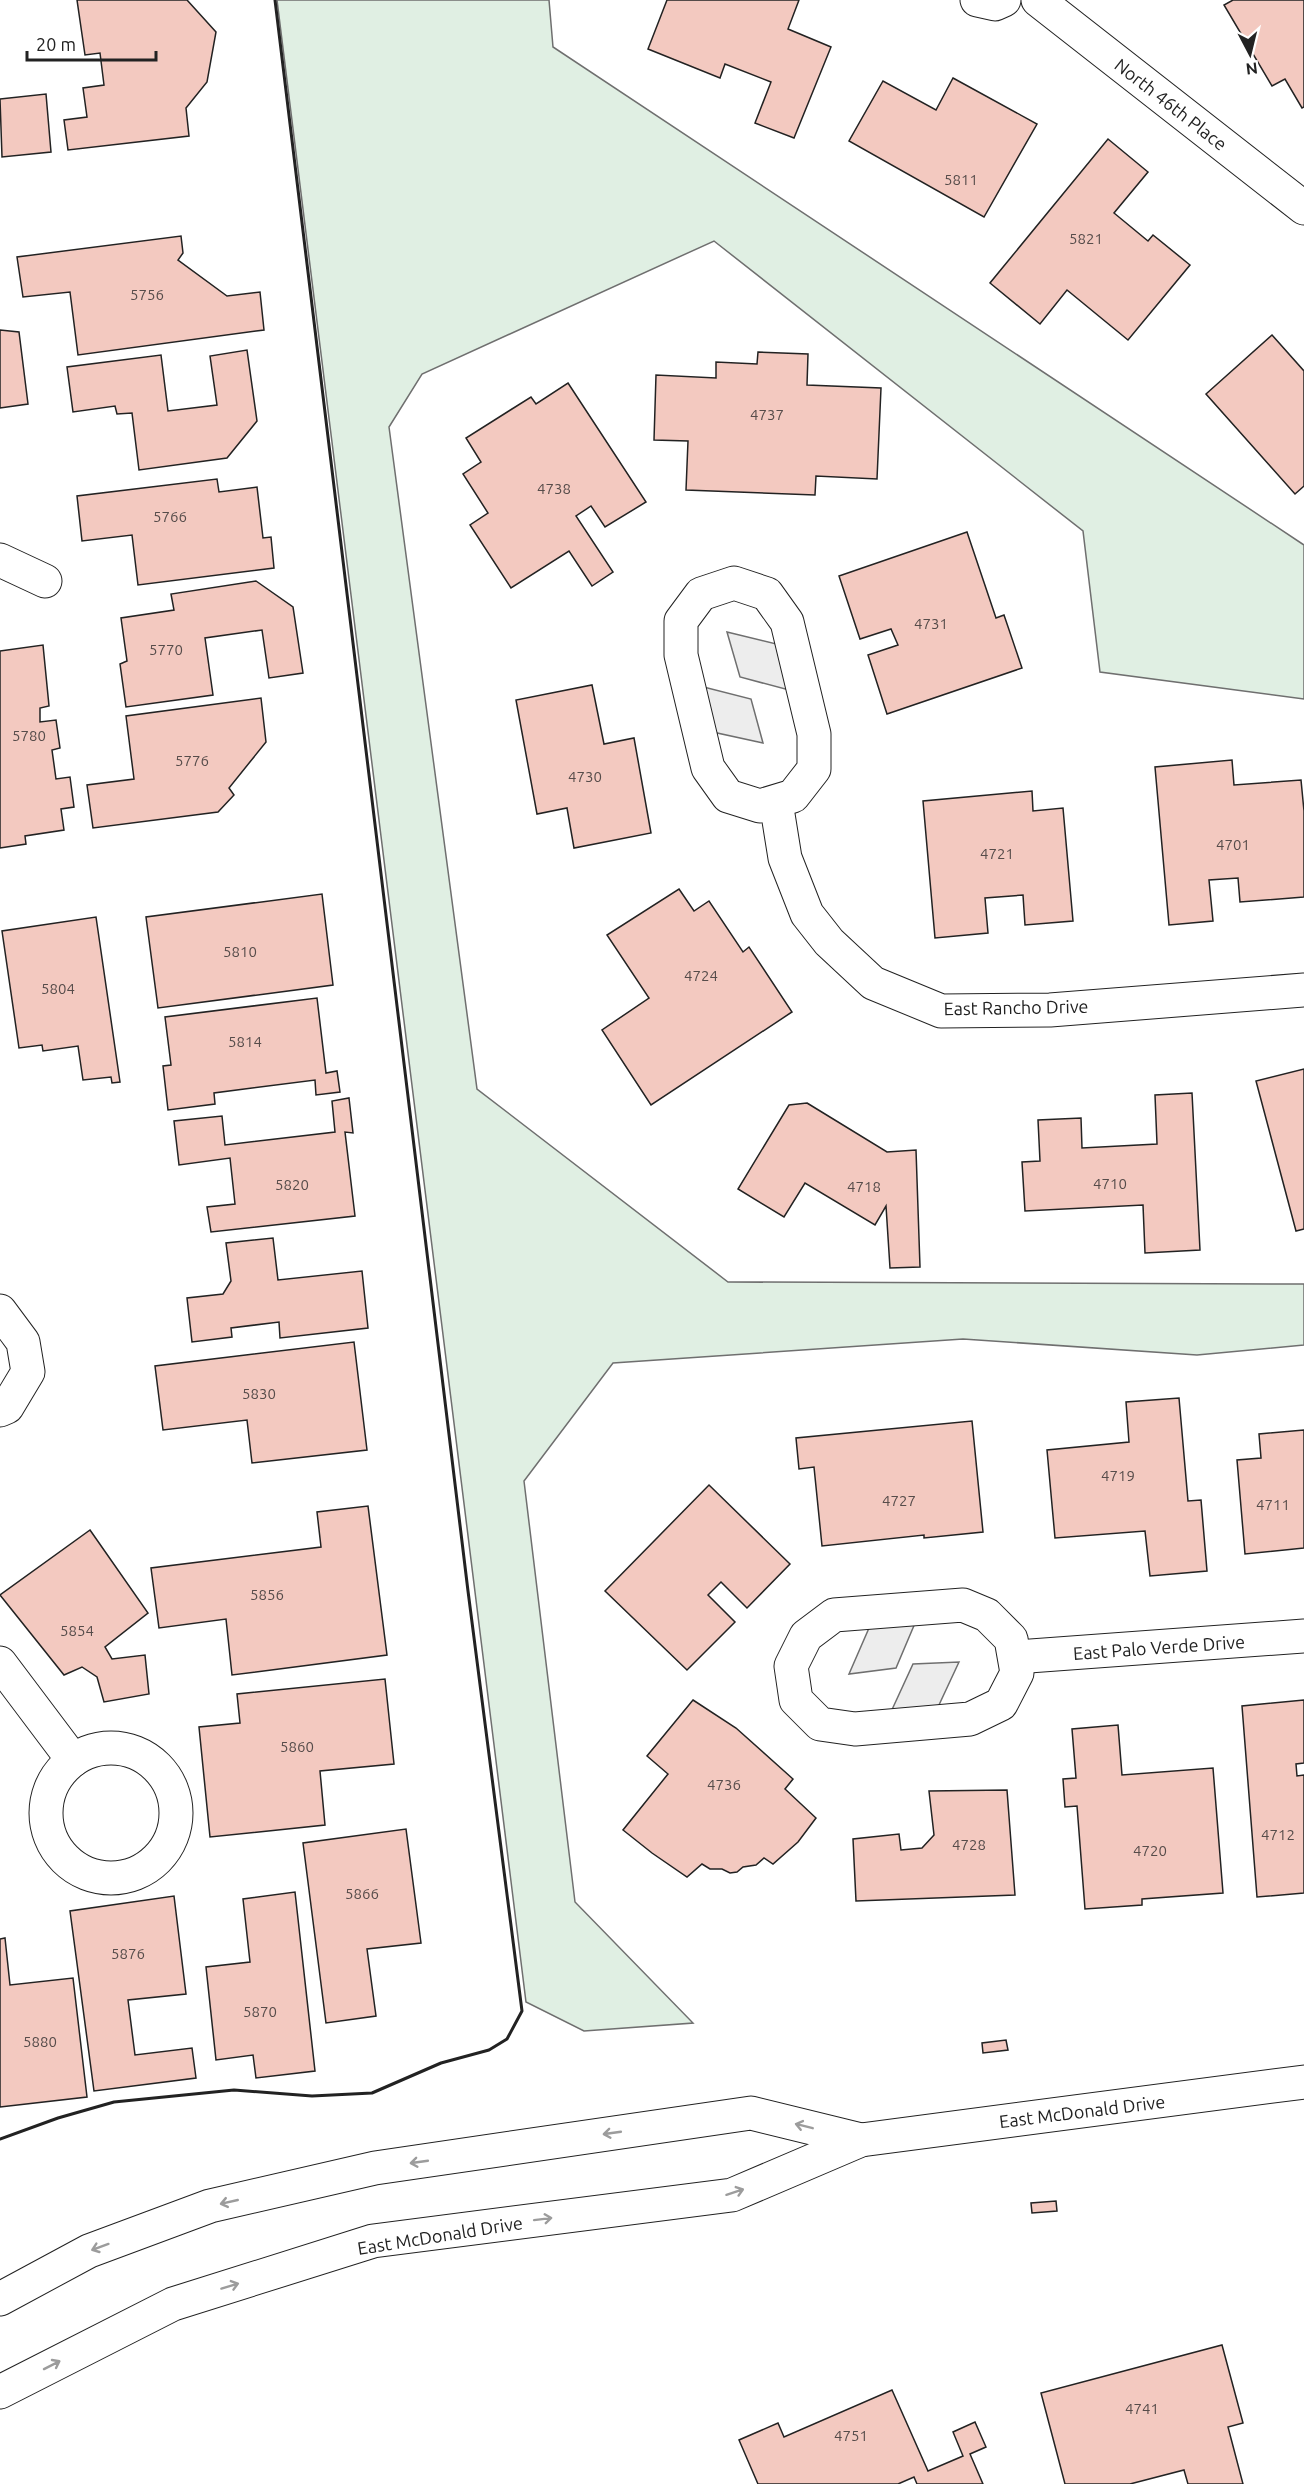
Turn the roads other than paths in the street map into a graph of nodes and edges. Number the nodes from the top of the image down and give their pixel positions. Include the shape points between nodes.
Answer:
1 (978, 0) edge
2 (1004, 0) edge
3 (1038, 0) edge
4 (1304, 208) edge
5 (0, 560) edge
6 (45, 581) dead end
7 (776, 802) junction
8 (1304, 990) edge
9 (0, 1311) edge
10 (0, 1410) edge
11 (1304, 1636) edge
12 (1015, 1657) junction
13 (0, 1663) edge
14 (73, 1760) dead end
15 (1304, 2082) edge
16 (861, 2140) junction
17 (0, 2299) edge
18 (0, 2392) edge

1 - 2 street via 995,4
3 - 4 street, North 46th Place
5 - 6 street
7 - 7 street via 794,796 814,769 814,734 787,622 767,594 734,583 701,594 681,621 681,655 708,768 728,796 760,806
7 - 8 street, East Rancho Drive via 785,858 807,914 829,942 873,983 941,1011 1050,1010
9 - 10 street via 23,1341 28,1372 7,1407
11 - 12 street, East Palo Verde Drive
12 - 12 street via 1011,1639 987,1615 963,1605 834,1615 806,1636 791,1666 796,1700 820,1724 855,1729 970,1719 1001,1704 1017,1673
13 - 14 street
15 - 16 street, East McDonald Drive
16 -> 17 street, East McDonald Drive via 751,2113 375,2168 210,2206 89,2251
18 -> 16 street, East McDonald Drive via 173,2304 373,2241 732,2194

